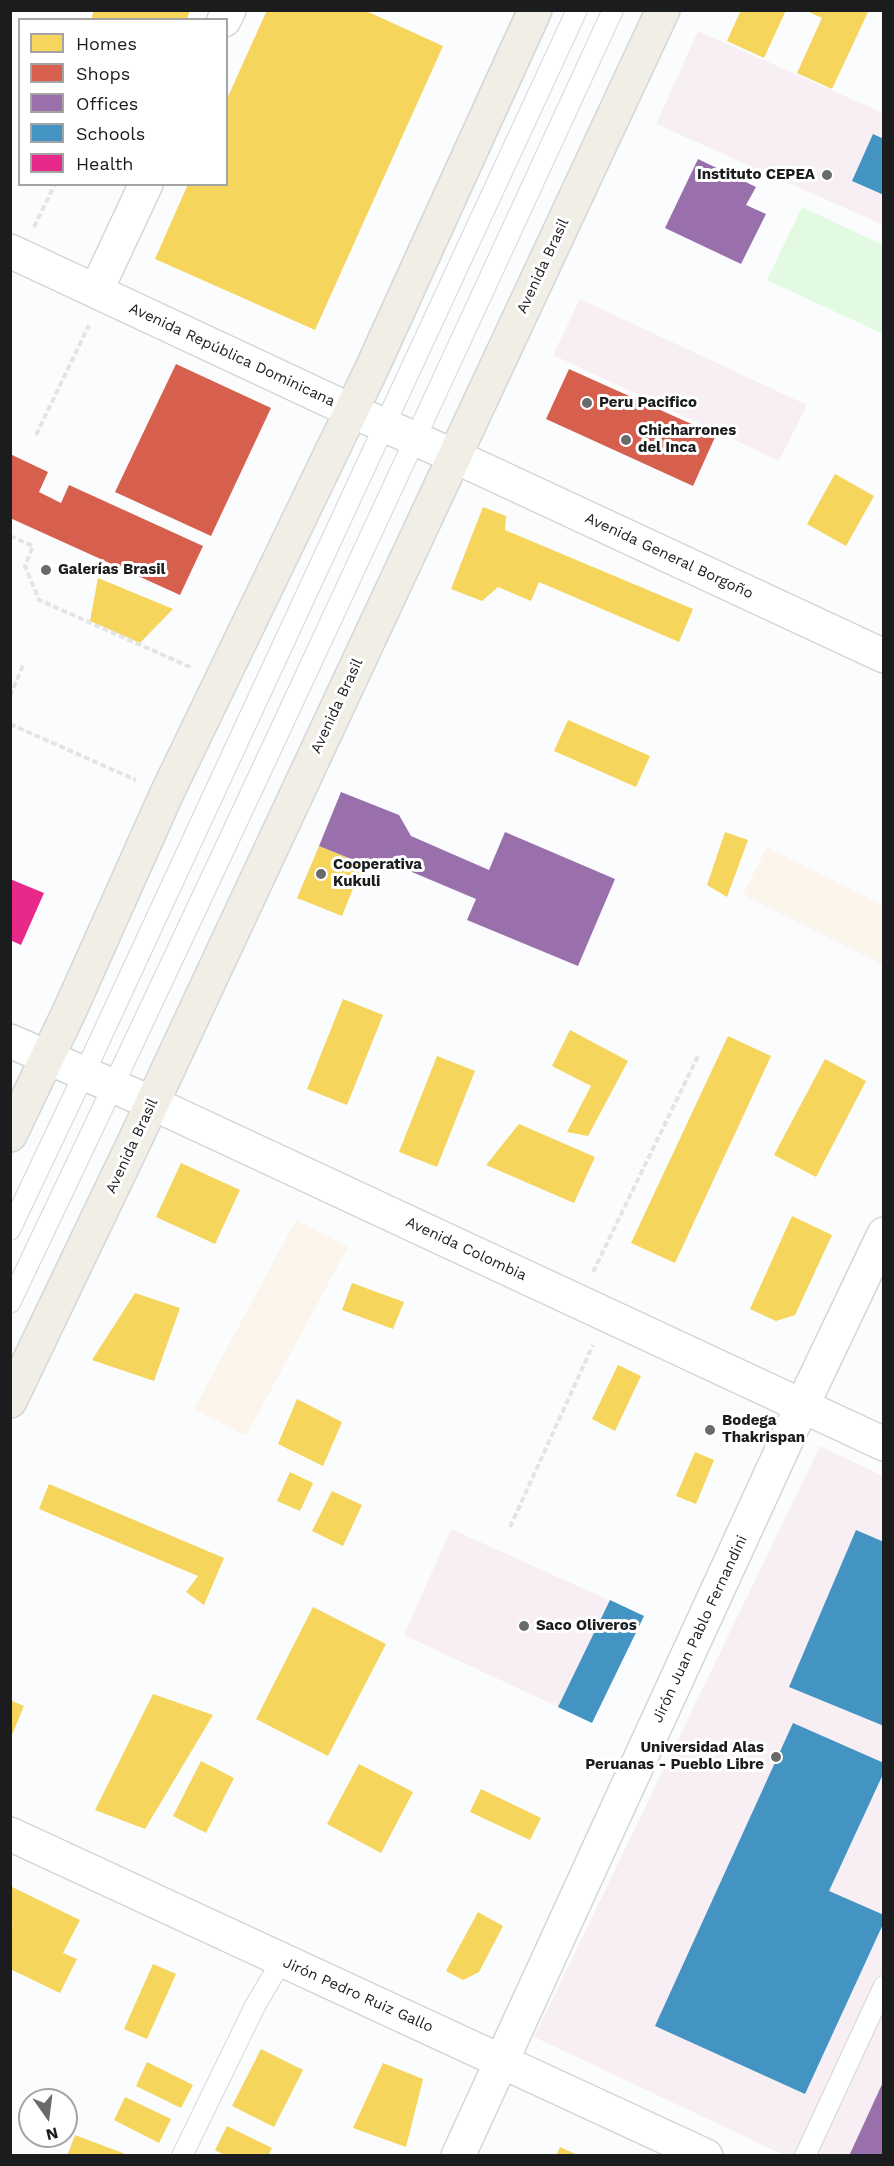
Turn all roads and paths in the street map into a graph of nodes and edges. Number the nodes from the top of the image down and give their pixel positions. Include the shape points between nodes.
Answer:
1 (535, 10) edge
2 (577, 10) edge
3 (613, 10) edge
4 (663, 10) edge
5 (54, 186) edge
6 (145, 186) edge
7 (15, 254) edge
8 (99, 293) junction
9 (352, 411) junction
10 (385, 425) junction
11 (36, 435) dead end
12 (416, 439) junction
13 (454, 456) junction
14 (10, 536) edge
15 (884, 656) edge
16 (24, 663) dead end
17 (222, 681) junction
18 (10, 696) edge
19 (10, 724) edge
20 (167, 793) junction
21 (10, 1041) edge
22 (699, 1054) dead end
23 (48, 1058) junction
24 (99, 1080) junction
25 (152, 1103) junction
26 (10, 1136) edge
27 (10, 1230) edge
28 (884, 1234) edge
29 (578, 1301) junction
30 (10, 1303) edge
31 (607, 1315) junction
32 (10, 1401) edge
33 (802, 1406) junction
34 (884, 1444) edge
35 (510, 1527) dead end
36 (10, 1834) edge
37 (282, 1960) junction
38 (884, 1986) edge
39 (502, 2059) junction
40 (182, 2156) edge
41 (458, 2156) edge
42 (706, 2156) edge
43 (805, 2156) edge

1 - 9 main road
2 - 10 lane
3 - 12 lane
4 - 13 main road, Avenida Brasil
5 - 7 path
6 - 8 street
7 - 8 street, Avenida República Dominicana
8 - 9 street, Avenida República Dominicana
8 - 11 path
9 - 10 street, Avenida República Dominicana
9 - 17 main road
10 - 12 street, Avenida República Dominicana
10 - 24 lane
12 - 13 street, Avenida República Dominicana
12 - 24 lane
13 - 15 street, Avenida General Borgoño
13 - 25 main road, Avenida Brasil
14 - 17 path via 33,546 25,566 39,600
16 - 18 path
17 - 20 main road
19 - 20 path
20 - 23 main road
21 - 23 street, Avenida Colombia
22 - 29 path
23 - 24 street, Avenida Colombia
23 - 26 main road
24 - 25 street, Avenida Colombia
24 - 27 lane
24 - 30 lane
25 - 29 street, Avenida Colombia
25 - 32 main road, Avenida Brasil
28 - 33 street, Jirón Juan Pablo Fernandini
29 - 31 street, Avenida Colombia
31 - 33 street, Avenida Colombia
31 - 35 path
33 - 34 street, Avenida Colombia
33 - 39 street, Jirón Juan Pablo Fernandini
36 - 37 street, Jirón Pedro Ruiz Gallo
37 - 39 street, Jirón Pedro Ruiz Gallo
37 - 40 lane via 255,2006
38 - 43 lane
39 - 41 street, Jirón Juan Pablo Fernandini
39 - 42 street, Jirón Pedro Ruiz Gallo

